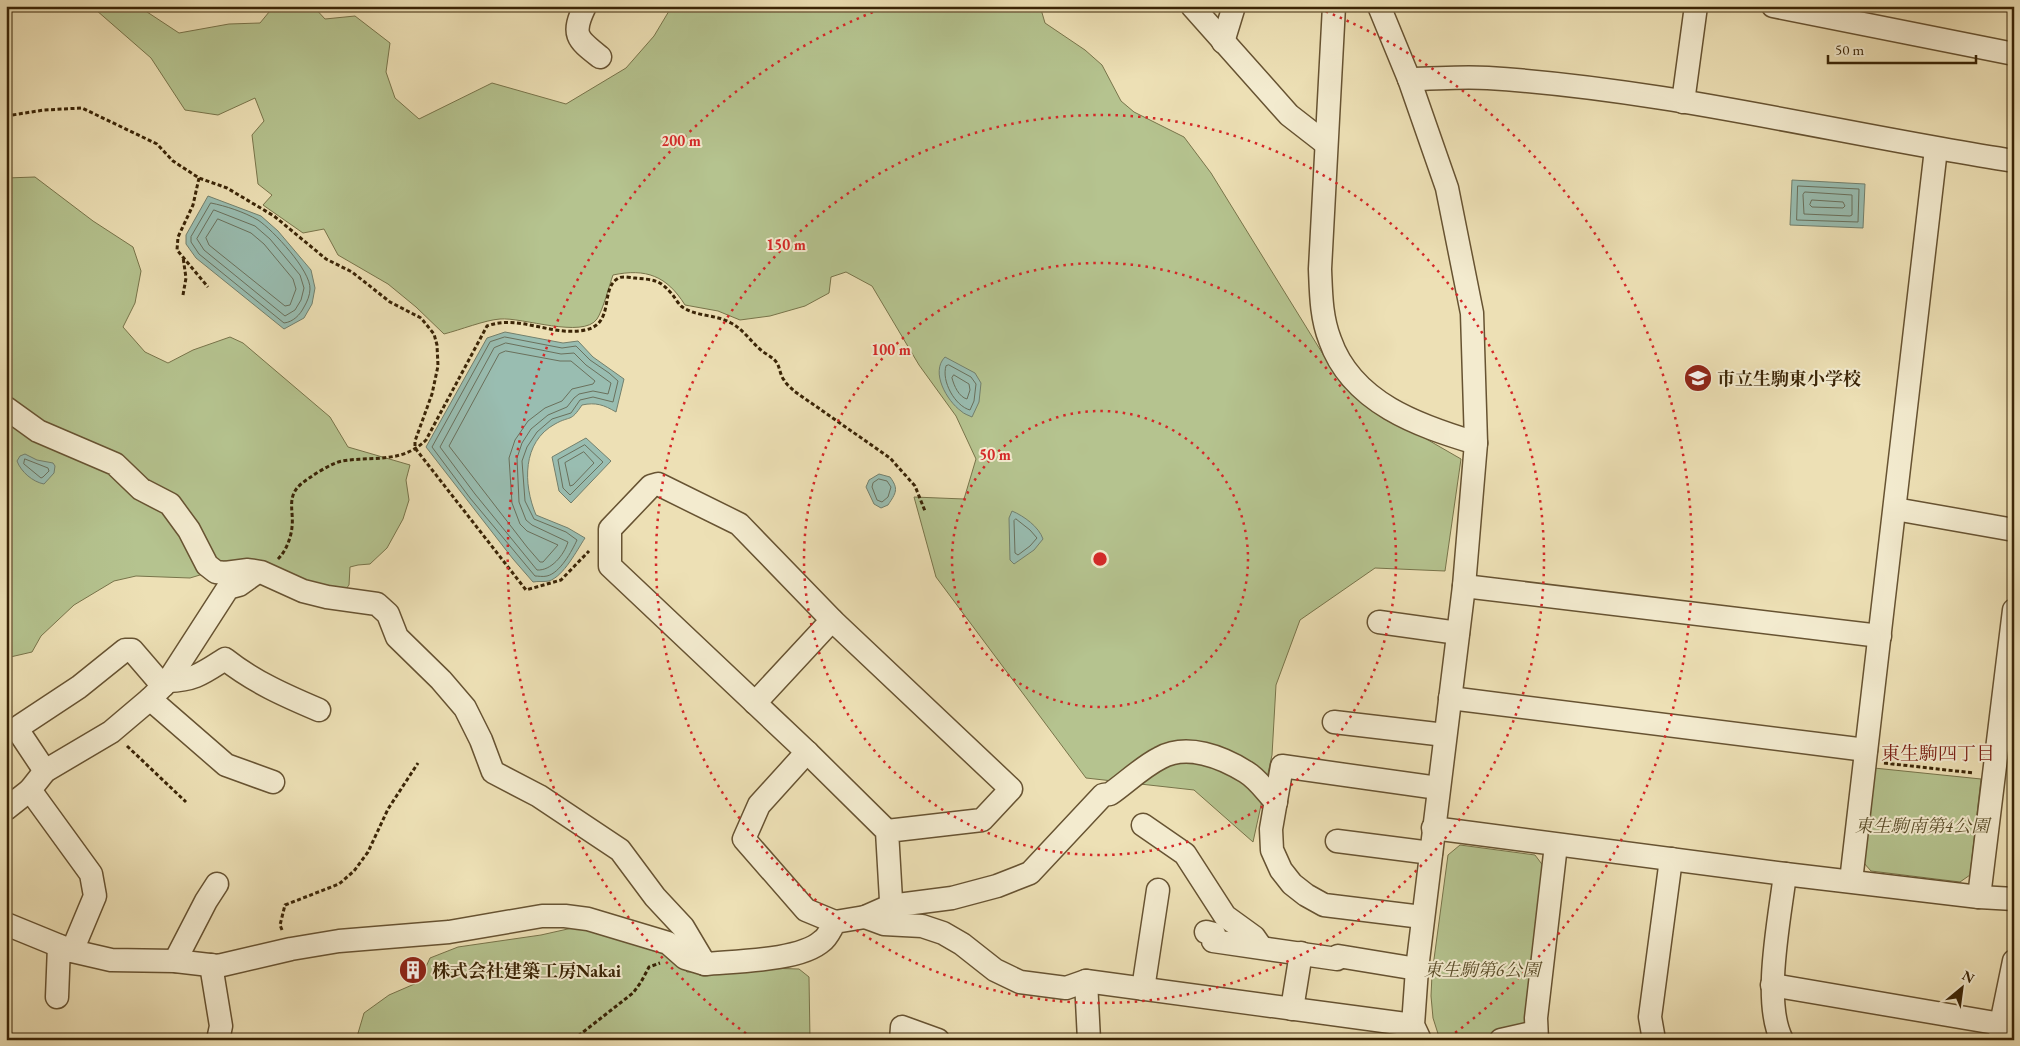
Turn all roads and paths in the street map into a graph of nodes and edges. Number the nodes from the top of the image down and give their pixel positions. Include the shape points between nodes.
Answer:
1 (585, 6) edge
2 (1192, 6) edge
3 (1234, 6) edge
4 (1334, 6) edge
5 (1379, 6) edge
6 (1696, 6) edge
7 (1773, 6) edge
8 (1223, 42) junction
9 (2014, 54) edge
10 (600, 58) dead end
11 (1409, 79) junction
12 (1683, 102) junction
13 (6, 116) edge
14 (1326, 143) junction
15 (1936, 149) junction
16 (2014, 161) edge
17 (199, 178) junction
18 (183, 256) junction
19 (208, 287) dead end
20 (183, 295) dead end
21 (6, 408) edge
22 (1476, 443) junction
23 (415, 448) junction
24 (1895, 509) junction
25 (926, 510) dead end
26 (610, 529) junction
27 (2014, 530) edge
28 (261, 572) junction
29 (1464, 586) junction
30 (2014, 610) edge
31 (832, 620) junction
32 (1379, 622) dead end
33 (1458, 634) junction
34 (1880, 636) junction
35 (160, 689) junction
36 (1450, 698) junction
37 (755, 704) junction
38 (319, 710) dead end
39 (1334, 722) dead end
40 (111, 732) junction
41 (1445, 736) junction
42 (807, 752) junction
43 (1865, 755) junction
44 (418, 763) dead end
45 (45, 771) junction
46 (1995, 775) junction
47 (273, 782) dead end
48 (1438, 788) junction
49 (30, 790) junction
50 (186, 802) dead end
51 (1276, 802) junction
52 (6, 809) edge
53 (1143, 825) dead end
54 (1433, 828) junction
55 (887, 831) junction
56 (1337, 841) dead end
57 (1556, 846) junction
58 (1431, 853) junction
59 (1671, 859) junction
60 (1190, 863) junction
61 (1785, 874) junction
62 (1851, 881) junction
63 (217, 884) dead end
64 (1186, 885) dead end
65 (1158, 890) dead end
66 (1979, 897) junction
67 (2014, 899) edge
68 (891, 900) dead end
69 (864, 916) junction
70 (1422, 917) junction
71 (835, 922) junction
72 (6, 924) edge
73 (1206, 932) dead end
74 (1261, 947) junction
75 (66, 949) junction
76 (291, 949) junction
77 (1301, 954) junction
78 (175, 961) junction
79 (2014, 961) edge
80 (706, 964) junction
81 (211, 965) junction
82 (1417, 970) junction
83 (1086, 981) junction
84 (641, 982) dead end
85 (1772, 985) junction
86 (1143, 989) junction
87 (57, 997) dead end
88 (1292, 1009) junction
89 (1407, 1032) edge
90 (2000, 1032) edge
91 (1536, 1036) edge
92 (218, 1040) edge
93 (573, 1040) edge
94 (901, 1040) edge
95 (938, 1040) edge
96 (1089, 1040) edge
97 (1500, 1040) edge
98 (1654, 1040) edge
99 (1782, 1040) edge

1 - 10 street via 576,24 580,42
2 - 8 street
3 - 8 street
4 - 14 street
5 - 11 street
6 - 12 street
7 - 9 street
8 - 14 street via 1289,115
11 - 12 street via 1486,78 1581,87
11 - 22 street via 1447,188 1472,313
12 - 15 street
13 - 17 path via 82,108 157,144 173,161
14 - 22 street via 1320,268 1321,305 1330,340 1342,364 1378,403 1436,431
15 - 16 street
15 - 24 street
17 - 18 path via 193,205 178,236 178,250
17 - 23 path via 227,188 274,216 326,259 352,272 390,302 421,318 434,334 438,366
18 - 19 path
18 - 20 path via 186,278
21 - 28 street via 38,431 115,464 141,489 170,504 189,530 207,565 216,572
22 - 29 street
23 - 25 path via 426,440 487,326 522,323 560,332 590,329 604,314 615,280 621,277 654,280 665,286 680,305 717,316 741,329 776,361 784,380 794,392 890,458 915,486
23 - 26 path via 526,590 561,580
23 - 28 path via 388,458 336,463 302,484 292,499 292,526 282,555
24 - 27 street
24 - 34 street
26 - 31 street via 651,486 658,484 740,524
26 - 37 street via 610,566
28 - 35 street via 228,588
28 - 80 street via 327,598 377,604 388,614 397,636 465,708 493,772 539,796 620,850 655,897 683,927
29 - 33 street
29 - 34 street
30 - 46 street
31 - 37 street
31 - 55 street via 1010,789 982,820
32 - 33 street
33 - 36 street
34 - 43 street
35 - 38 street via 198,677 225,659 272,690
35 - 40 street
35 - 45 street via 132,650 125,650 79,687 20,726 19,732
35 - 47 street via 226,764
36 - 41 street
36 - 43 street
37 - 42 street
39 - 41 street
40 - 45 street
40 - 50 path
41 - 48 street
42 - 55 street
42 - 71 street via 759,805 744,839 806,910
43 - 46 path
43 - 62 street
44 - 76 path via 354,871 338,884 285,905 280,925
45 - 49 street
46 - 66 street
48 - 51 street via 1282,766
48 - 54 street
49 - 52 street
49 - 75 street via 92,874 95,896
51 - 69 street via 1248,773 1190,750 1177,752 1160,758 1104,795 1030,873 952,898 890,906
51 - 70 street via 1271,829 1272,850 1292,884 1324,905
53 - 60 street via 1185,854
54 - 57 street
54 - 58 street
55 - 68 street
56 - 58 street
57 - 59 street
57 - 91 street
58 - 70 street
59 - 61 street
59 - 98 street via 1650,1017
60 - 64 street
60 - 74 street via 1225,916 1254,937
61 - 62 street
61 - 85 street
62 - 66 street
63 - 78 street
65 - 86 street
66 - 67 street
69 - 71 street
69 - 83 street via 884,924 922,926 943,933 996,970 1020,982 1066,988
70 - 82 street
71 - 80 street via 823,941 804,952
72 - 75 street
73 - 74 street via 1214,934 1213,940
74 - 77 street
75 - 78 street via 111,960
75 - 87 street
76 - 80 street via 339,940 450,932 542,916 565,916 588,919 668,943 685,958
76 - 81 street
77 - 82 street via 1337,959 1338,956
77 - 88 street
78 - 81 street
79 - 90 street
81 - 92 street via 220,1026
82 - 89 street
83 - 86 street
83 - 96 street
84 - 93 path
85 - 90 street
85 - 99 street via 1773,1012
86 - 88 street
88 - 89 street
91 - 97 street
94 - 95 street via 902,1027

